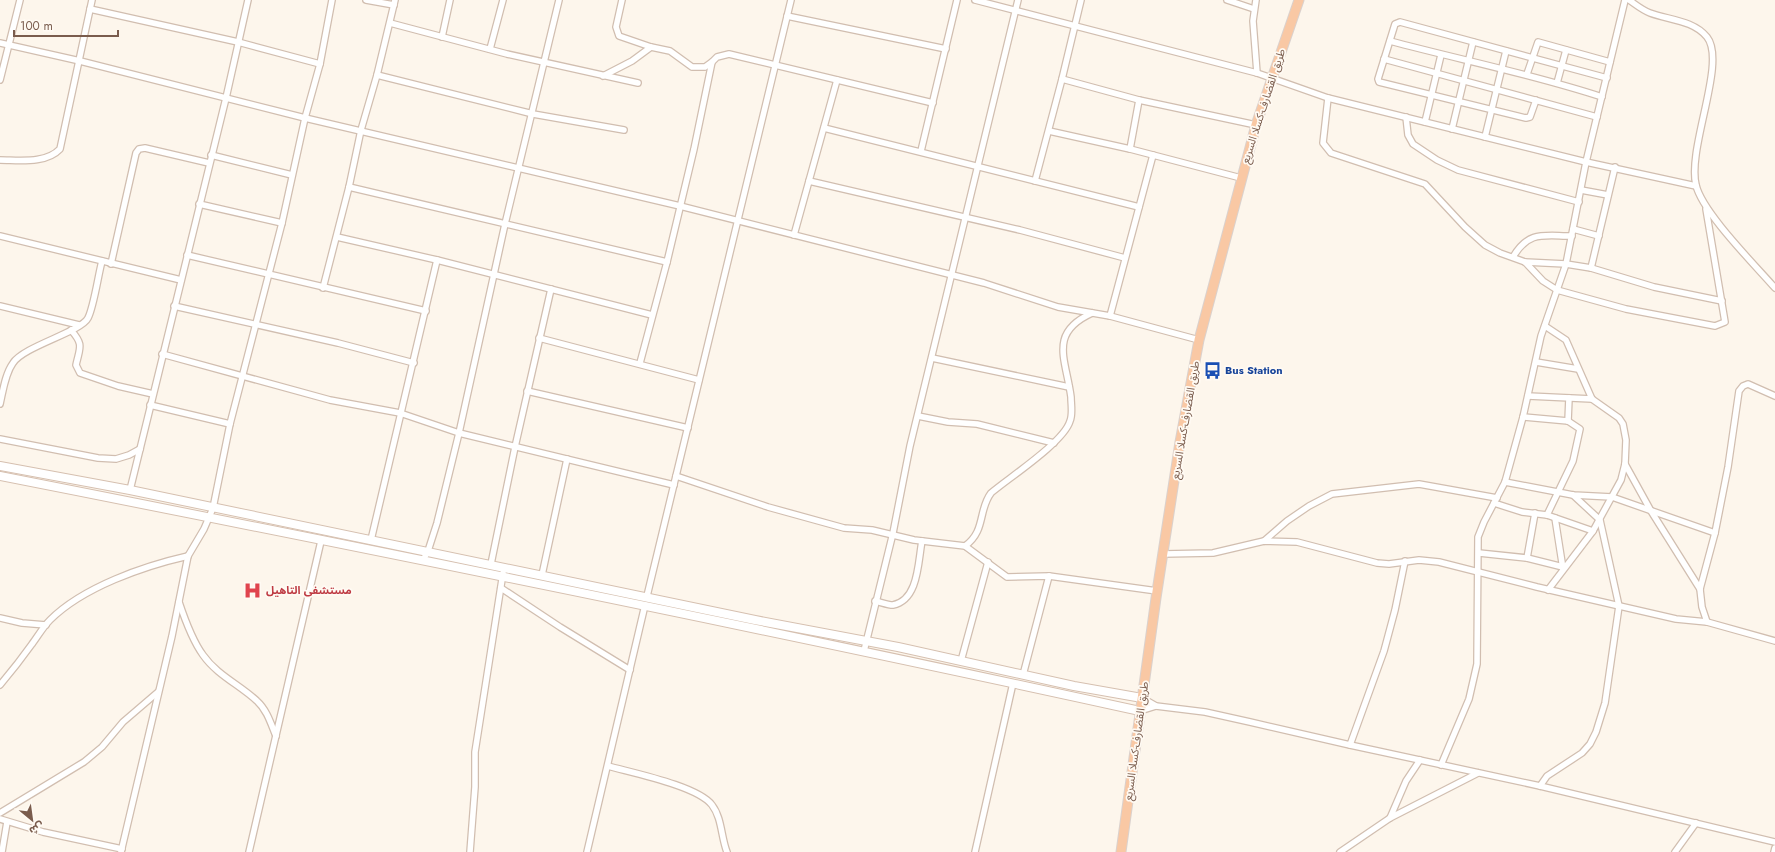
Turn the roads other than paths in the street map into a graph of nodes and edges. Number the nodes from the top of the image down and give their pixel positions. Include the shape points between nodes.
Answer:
1 (20, 0) edge
2 (92, 0) edge
3 (248, 0) edge
4 (332, 0) edge
5 (366, 0) edge
6 (450, 0) edge
7 (503, 0) edge
8 (559, 0) edge
9 (622, 0) edge
10 (791, 0) edge
11 (958, 0) edge
12 (975, 0) edge
13 (1018, 0) edge
14 (1081, 0) edge
15 (1227, 0) edge
16 (1256, 0) edge
17 (1299, 0) edge
18 (1625, 0) edge
19 (1629, 0) edge
20 (394, 2) edge
21 (90, 9) junction
22 (1254, 9) junction
23 (1015, 11) junction
24 (787, 16) junction
25 (390, 23) junction
26 (1074, 27) junction
27 (442, 37) junction
28 (1390, 41) junction
29 (238, 42) junction
30 (1473, 42) junction
31 (0, 43) edge
32 (10, 45) junction
33 (651, 47) junction
34 (946, 49) junction
35 (490, 50) junction
36 (1566, 50) junction
37 (1506, 51) junction
38 (1441, 55) junction
39 (1532, 58) junction
40 (1384, 59) junction
41 (80, 61) junction
42 (712, 62) junction
43 (1468, 62) junction
44 (1610, 62) junction
45 (545, 63) junction
46 (320, 64) junction
47 (775, 64) junction
48 (1561, 66) junction
49 (1500, 69) junction
50 (1257, 73) junction
51 (1437, 73) junction
52 (1527, 74) junction
53 (377, 75) junction
54 (603, 76) junction
55 (1271, 78) junction
56 (1606, 78) junction
57 (1062, 79) junction
58 (0, 80) edge
59 (837, 80) junction
60 (1464, 81) junction
61 (638, 83) dead end
62 (1557, 83) junction
63 (1496, 89) junction
64 (1432, 95) junction
65 (1602, 97) junction
66 (226, 98) junction
67 (1328, 98) junction
68 (1139, 100) junction
69 (1536, 100) junction
70 (1459, 102) junction
71 (933, 103) junction
72 (1491, 109) junction
73 (533, 114) junction
74 (1406, 117) junction
75 (1597, 117) junction
76 (305, 118) junction
77 (1425, 122) junction
78 (1256, 126) junction
79 (824, 128) junction
80 (1452, 129) junction
81 (360, 130) junction
82 (624, 130) dead end
83 (1049, 131) junction
84 (1485, 137) junction
85 (1130, 149) junction
86 (921, 152) junction
87 (211, 155) junction
88 (1153, 155) junction
89 (0, 160) edge
90 (1586, 162) junction
91 (209, 163) junction
92 (978, 167) junction
93 (1615, 167) junction
94 (519, 169) junction
95 (292, 175) junction
96 (1241, 178) junction
97 (809, 181) junction
98 (1035, 181) junction
99 (1696, 186) junction
100 (349, 187) junction
101 (1581, 190) junction
102 (1608, 195) junction
103 (1579, 202) junction
104 (199, 204) junction
105 (680, 206) junction
106 (1139, 207) junction
107 (1706, 208) junction
108 (965, 218) junction
109 (738, 221) junction
110 (282, 223) junction
111 (505, 224) junction
112 (1573, 229) junction
113 (794, 235) junction
114 (0, 236) edge
115 (1572, 236) junction
116 (1599, 236) junction
117 (336, 237) junction
118 (187, 255) junction
119 (1513, 257) junction
120 (1125, 258) junction
121 (437, 260) junction
122 (102, 261) junction
123 (667, 262) junction
124 (1525, 262) junction
125 (110, 264) junction
126 (1566, 264) junction
127 (1591, 268) junction
128 (269, 274) junction
129 (494, 274) junction
130 (952, 274) junction
131 (180, 280) junction
132 (323, 288) junction
133 (1775, 288) edge
134 (551, 289) junction
135 (1557, 290) junction
136 (1722, 301) junction
137 (0, 306) edge
138 (174, 306) junction
139 (426, 311) junction
140 (1093, 313) junction
141 (652, 315) junction
142 (1110, 316) junction
143 (257, 324) junction
144 (79, 326) junction
145 (1545, 326) junction
146 (71, 330) junction
147 (539, 338) junction
148 (1199, 340) junction
149 (162, 354) junction
150 (932, 358) junction
151 (1536, 362) junction
152 (414, 363) junction
153 (640, 363) junction
154 (1578, 370) junction
155 (243, 376) junction
156 (699, 380) junction
157 (1070, 387) junction
158 (527, 391) junction
159 (152, 394) junction
160 (1528, 396) junction
161 (1775, 396) edge
162 (1569, 398) junction
163 (1592, 399) junction
164 (0, 404) edge
165 (150, 405) junction
166 (400, 413) junction
167 (918, 416) junction
168 (1523, 416) junction
169 (1568, 421) junction
170 (230, 424) junction
171 (688, 428) junction
172 (459, 433) junction
173 (0, 439) edge
174 (1054, 443) junction
175 (514, 447) junction
176 (140, 449) junction
177 (567, 459) junction
178 (1625, 464) junction
179 (0, 466) edge
180 (0, 476) edge
181 (676, 476) junction
182 (1505, 482) junction
183 (674, 485) junction
184 (130, 490) junction
185 (1558, 492) junction
186 (1573, 495) junction
187 (1612, 497) junction
188 (1496, 501) junction
189 (213, 508) junction
190 (1651, 511) junction
191 (1535, 513) junction
192 (1547, 515) junction
193 (210, 518) junction
194 (1555, 518) junction
195 (1600, 520) junction
196 (1593, 531) junction
197 (893, 533) junction
198 (1715, 533) junction
199 (370, 540) junction
200 (321, 541) junction
201 (922, 541) junction
202 (1264, 541) junction
203 (965, 546) junction
204 (428, 551) junction
205 (1479, 553) junction
206 (1163, 554) junction
207 (188, 556) junction
208 (1527, 558) junction
209 (423, 560) junction
210 (1405, 561) junction
211 (988, 562) junction
212 (491, 564) junction
213 (505, 567) junction
214 (1563, 569) junction
215 (1478, 572) junction
216 (542, 575) junction
217 (1048, 576) junction
218 (502, 577) junction
219 (501, 588) junction
220 (1700, 589) junction
221 (1548, 590) junction
222 (1157, 591) junction
223 (647, 596) junction
224 (875, 601) junction
225 (178, 602) junction
226 (645, 605) junction
227 (1619, 606) junction
228 (0, 618) edge
229 (1707, 622) junction
230 (46, 625) junction
231 (866, 641) junction
232 (1775, 641) edge
233 (864, 651) junction
234 (961, 661) junction
235 (630, 670) junction
236 (1023, 675) junction
237 (1013, 683) junction
238 (0, 685) edge
239 (158, 692) junction
240 (1142, 698) junction
241 (1156, 706) junction
242 (1140, 712) junction
243 (276, 737) junction
244 (1350, 745) junction
245 (1420, 760) junction
246 (1441, 765) junction
247 (608, 766) junction
248 (1478, 773) junction
249 (1540, 786) junction
250 (0, 814) edge
251 (1390, 818) junction
252 (0, 820) edge
253 (7, 822) junction
254 (1696, 823) junction
255 (1775, 842) edge
256 (1775, 848) edge
257 (122, 850) edge
258 (2, 852) edge
259 (249, 852) edge
260 (470, 852) edge
261 (587, 852) edge
262 (727, 852) edge
263 (975, 852) edge
264 (1121, 852) edge
265 (1340, 852) edge
266 (1675, 852) edge
267 (1774, 852) edge

1 - 32 street
2 - 21 street
3 - 29 street
4 - 46 street
5 - 20 street
6 - 27 street
7 - 35 street
8 - 45 street
9 - 33 street via 616,27 619,36
10 - 24 street
11 - 34 street
12 - 23 street
13 - 23 street
14 - 26 street
15 - 22 street
16 - 22 street
17 - 55 highway, طريق القضارف-كسلا السريع
18 - 44 street
19 - 99 street via 1648,12 1692,25 1708,38 1712,45 1713,66 1700,129
20 - 25 street
21 - 29 street
21 - 41 street
22 - 50 street
23 - 26 street
23 - 92 street
24 - 34 street
24 - 47 street
25 - 27 street
25 - 53 street
26 - 50 street
26 - 57 street
27 - 35 street
28 - 30 street via 1395,24 1400,22
28 - 38 street
28 - 40 street
29 - 46 street
29 - 66 street
30 - 37 street
30 - 43 street
31 - 32 street
32 - 41 street
32 - 58 street
33 - 42 street via 670,51 692,68 704,67
33 - 54 street via 632,61
34 - 71 street
35 - 45 street
36 - 39 street via 1538,42
36 - 44 street
36 - 48 street
37 - 39 street
37 - 49 street
38 - 43 street
38 - 51 street
39 - 48 street
39 - 52 street
40 - 51 street
40 - 64 street via 1379,82
41 - 66 street
41 - 89 street via 60,149 54,155 45,158
42 - 47 street via 717,57 729,54
42 - 105 street
43 - 49 street
43 - 60 street
44 - 56 street
45 - 54 street
45 - 73 street
46 - 76 street
47 - 59 street
47 - 109 street
48 - 56 street
48 - 62 street
49 - 52 street
49 - 63 street
50 - 55 street
51 - 60 street
51 - 64 street
52 - 62 street
53 - 73 street
53 - 81 street
54 - 61 street
55 - 67 street
55 - 78 highway, طريق القضارف-كسلا السريع
56 - 65 street
57 - 68 street
57 - 83 street
59 - 71 street
59 - 79 street
60 - 63 street
60 - 70 street
62 - 65 street
63 - 69 street
63 - 72 street
64 - 70 street
64 - 77 street
65 - 75 street
66 - 76 street
66 - 87 street
67 - 74 street
67 - 119 street via 1323,143 1330,153 1425,184 1474,236 1500,253
68 - 78 street
68 - 85 street
69 - 72 street via 1532,114 1526,118
69 - 75 street
70 - 72 street
70 - 80 street
71 - 86 street
72 - 84 street
73 - 82 street
73 - 94 street
74 - 77 street
74 - 103 street via 1408,135 1413,144 1437,160 1458,170
75 - 90 street
76 - 81 street
76 - 95 street
77 - 80 street
78 - 96 highway, طريق القضارف-كسلا السريع
79 - 86 street
79 - 97 street
80 - 84 street
81 - 94 street
81 - 100 street
83 - 85 street
83 - 98 street
84 - 90 street
85 - 88 street
86 - 92 street
87 - 91 street
87 - 95 street
88 - 96 street
88 - 106 street
90 - 93 street
90 - 101 street
91 - 104 street
91 - 125 street via 145,148 139,149
92 - 98 street
92 - 108 street
93 - 99 street
93 - 102 street
94 - 105 street
94 - 111 street
95 - 110 street
96 - 148 highway, طريق القضارف-كسلا السريع
97 - 108 street
97 - 113 street
98 - 106 street
99 - 107 street
100 - 111 street
100 - 117 street
101 - 102 street
101 - 103 street
102 - 116 street
103 - 112 street
104 - 110 street
104 - 118 street
105 - 109 street
105 - 123 street
106 - 120 street
107 - 133 street
107 - 136 street
108 - 120 street
108 - 130 street
109 - 113 street
109 - 156 street
110 - 128 street
111 - 123 street
111 - 129 street
112 - 115 street
112 - 116 street
113 - 130 street
114 - 122 street
115 - 119 street via 1536,236 1524,241
115 - 126 street
116 - 127 street
117 - 121 street
117 - 132 street
118 - 128 street
118 - 131 street
119 - 124 street
120 - 142 street
121 - 129 street
121 - 139 street
122 - 125 street
122 - 144 street via 88,318
123 - 141 street
124 - 126 street
124 - 135 street via 1543,281
125 - 131 street
126 - 127 street
126 - 135 street
127 - 136 street via 1654,287
128 - 132 street
128 - 143 street
129 - 134 street
129 - 172 street
130 - 140 street via 1038,302
130 - 150 street
131 - 138 street
132 - 139 street
134 - 141 street
134 - 147 street
135 - 136 street via 1626,309 1715,326 1725,322
135 - 145 street
137 - 144 street
138 - 143 street
138 - 149 street
139 - 152 street
140 - 142 street
140 - 157 street via 1073,325 1066,332 1063,341
141 - 153 street
142 - 148 street
143 - 152 street
143 - 155 street
144 - 146 street
145 - 151 street
145 - 154 street via 1566,340
146 - 159 street via 80,342 76,365 80,373
146 - 164 street via 14,362
147 - 153 street
147 - 158 street
148 - 206 highway, طريق القضارف-كسلا السريع
149 - 155 street
149 - 159 street
150 - 157 street
150 - 167 street
151 - 154 street
151 - 160 street
152 - 166 street
153 - 156 street
154 - 163 street
155 - 166 street via 330,400
155 - 170 street
156 - 171 street
157 - 174 street via 1070,422 1065,432
158 - 171 street
158 - 175 street
159 - 165 street
160 - 162 street
160 - 168 street
161 - 198 street via 1748,384 1739,391
162 - 163 street
162 - 169 street
163 - 178 street via 1619,418 1623,424 1626,440
165 - 170 street
165 - 176 street
166 - 172 street
166 - 199 street
167 - 174 street via 977,424
167 - 197 street
168 - 169 street
168 - 182 street
169 - 185 street via 1580,429 1573,461
170 - 189 street
171 - 181 street
172 - 175 street
172 - 204 street via 438,523
173 - 176 street via 98,458 116,459
174 - 203 street via 991,492 977,534
175 - 177 street
175 - 212 street
176 - 184 street
177 - 183 street
177 - 216 street
178 - 187 street via 1621,480
178 - 190 street
179 - 184 main road
180 - 193 main road
181 - 183 street
181 - 197 street via 768,507 844,528
182 - 185 street
182 - 188 street
183 - 223 street
184 - 189 main road
185 - 186 street
185 - 192 street
186 - 187 street
186 - 195 street
187 - 190 street
187 - 195 street
188 - 191 street
188 - 202 street via 1419,484 1332,494 1287,521
188 - 205 street via 1478,537
189 - 193 street
189 - 199 main road
190 - 198 street
190 - 220 street
191 - 192 street
191 - 208 street
192 - 194 street
193 - 200 main road
193 - 207 street
194 - 196 street
194 - 214 street
195 - 196 street
195 - 227 street
196 - 214 street
197 - 201 street
197 - 224 street
198 - 220 street
199 - 204 main road
200 - 209 main road
200 - 243 street
201 - 203 street
201 - 224 street via 910,594 903,601 892,605
202 - 206 street via 1213,553
202 - 210 street via 1297,542 1377,563
203 - 211 street
204 - 209 street
204 - 212 main road
205 - 208 street
205 - 215 street
206 - 222 highway, طريق القضارف-كسلا السريع
207 - 225 street
207 - 230 street via 163,561 105,584 55,615
208 - 214 street
209 - 218 main road
210 - 215 street via 1439,562
210 - 244 street via 1396,610 1384,651
211 - 217 street via 1007,577
211 - 234 street
212 - 213 main road
213 - 216 main road
213 - 218 street
214 - 221 street
215 - 221 street
215 - 246 street via 1478,664 1458,726
216 - 223 main road
217 - 222 street
217 - 236 street
218 - 219 street
218 - 226 main road
219 - 235 street
219 - 260 street via 476,752
220 - 229 street
221 - 227 street
222 - 240 highway, طريق القضارف-كسلا السريع
223 - 231 main road
224 - 231 street
225 - 239 street
225 - 243 street via 203,656 235,685 258,701 267,714
226 - 233 main road
226 - 235 street
227 - 229 street via 1676,619
227 - 249 street via 1605,703 1596,732 1582,753 1547,776
228 - 230 street
229 - 232 street
230 - 238 street
231 - 233 street
231 - 234 main road
233 - 237 main road
234 - 236 main road
235 - 247 street
236 - 240 main road
237 - 242 main road
237 - 263 street
239 - 250 street via 122,722 102,747 84,762
239 - 257 street
240 - 241 street
240 - 242 highway, طريق القضارف-كسلا السريع
241 - 242 street
241 - 244 street via 1205,712
242 - 264 highway, طريق القضارف-كسلا السريع
243 - 259 street
244 - 245 street
245 - 246 street
245 - 251 street via 1406,780
246 - 248 street
247 - 261 street
247 - 262 street via 692,791 706,798 718,816
248 - 249 street
248 - 251 street
249 - 254 street
251 - 265 street
252 - 253 street
253 - 257 street
253 - 258 street
254 - 255 street
254 - 266 street
256 - 267 street

